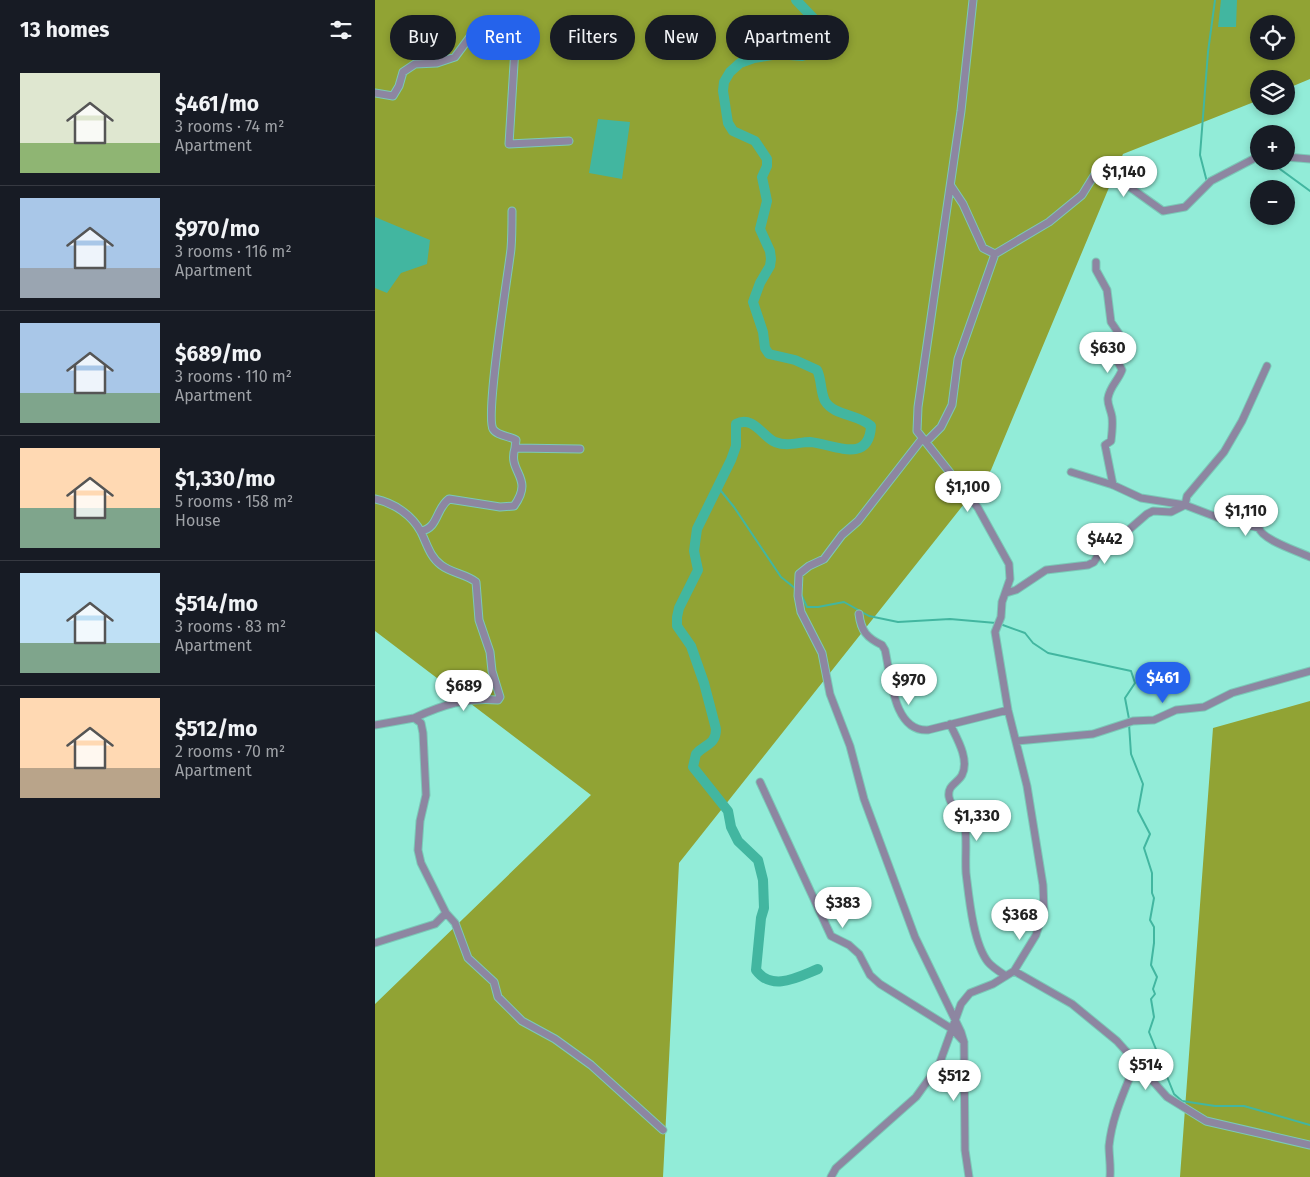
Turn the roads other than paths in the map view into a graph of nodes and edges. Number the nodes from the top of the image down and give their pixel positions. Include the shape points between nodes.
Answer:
1 (973, 0) edge
2 (375, 92) edge
3 (569, 141) dead end
4 (1295, 158) edge
5 (1310, 159) edge
6 (1250, 161) edge
7 (951, 186) junction
8 (512, 211) dead end
9 (995, 254) junction
10 (1096, 262) dead end
11 (1267, 366) dead end
12 (924, 441) junction
13 (515, 448) junction
14 (580, 449) dead end
15 (1071, 472) dead end
16 (1113, 485) junction
17 (375, 498) edge
18 (1185, 505) junction
19 (421, 531) junction
20 (1310, 557) edge
21 (1005, 593) junction
22 (859, 614) dead end
23 (1310, 671) edge
24 (1008, 710) junction
25 (414, 718) junction
26 (950, 724) junction
27 (375, 725) edge
28 (1017, 741) junction
29 (759, 782) dead end
30 (446, 913) junction
31 (375, 942) edge
32 (1014, 971) junction
33 (1006, 976) junction
34 (955, 1021) junction
35 (952, 1029) junction
36 (964, 1042) junction
37 (1136, 1062) junction
38 (663, 1130) dead end
39 (1310, 1145) edge
40 (831, 1177) edge
41 (969, 1177) edge
42 (1110, 1177) edge

1 - 7 street
2 - 3 street via 393,96 403,72 415,64 437,63 455,57 481,22 505,20 515,48 509,144
4 - 5 street
6 - 9 street via 1211,182 1185,207 1163,211 1100,166 1081,195 1049,222
7 - 9 street via 983,248
7 - 12 street via 918,407 917,431
8 - 13 street via 511,247 493,381 491,422 497,433 517,440
9 - 12 street via 958,359 952,404 941,426
10 - 16 street via 1096,270 1107,290 1111,322 1124,341 1118,362 1122,370 1107,400 1112,432 1111,441 1105,445
11 - 18 street via 1229,444 1187,496
12 - 21 street via 978,508 1009,564 1010,579
12 - 34 street via 824,559 799,574 798,596 801,612 822,654 830,694 850,746 864,799 915,937
13 - 14 street
13 - 19 street via 514,462 523,490 514,506 500,508 449,499 443,503 432,525
15 - 16 street
16 - 18 street via 1141,498
17 - 19 street via 405,512
18 - 20 street via 1259,528 1267,539
18 - 21 street via 1171,512 1147,514 1117,540 1103,547 1088,566 1046,570 1016,590
19 - 25 street via 432,556 441,565 476,582 479,620 500,697 498,700 483,698 445,704
21 - 24 street via 995,632
22 - 26 street via 863,631 883,644 896,702 905,722 921,731
23 - 28 street via 1232,692 1204,707 1181,709 1154,720 1133,721 1093,734
24 - 26 street
24 - 28 street
25 - 27 street
25 - 30 street via 421,723 423,733 426,795 418,850 421,863
26 - 33 street via 962,752 964,770 951,786 949,796 965,824 966,872 974,922 988,963
28 - 32 street via 1027,786 1044,910 1036,935
29 - 35 street via 831,936 859,954 880,984
30 - 31 street via 435,924
30 - 38 street via 455,923 468,958 494,982 498,997 522,1021 555,1039 591,1065
32 - 33 street
32 - 37 street via 1072,1004 1117,1041
33 - 34 street via 970,993 961,1004
34 - 35 street
34 - 36 street
35 - 36 street
35 - 40 street via 939,1065 916,1098 836,1168
36 - 41 street via 965,1150
37 - 39 street via 1167,1097 1206,1121
37 - 42 street via 1113,1120 1109,1147

